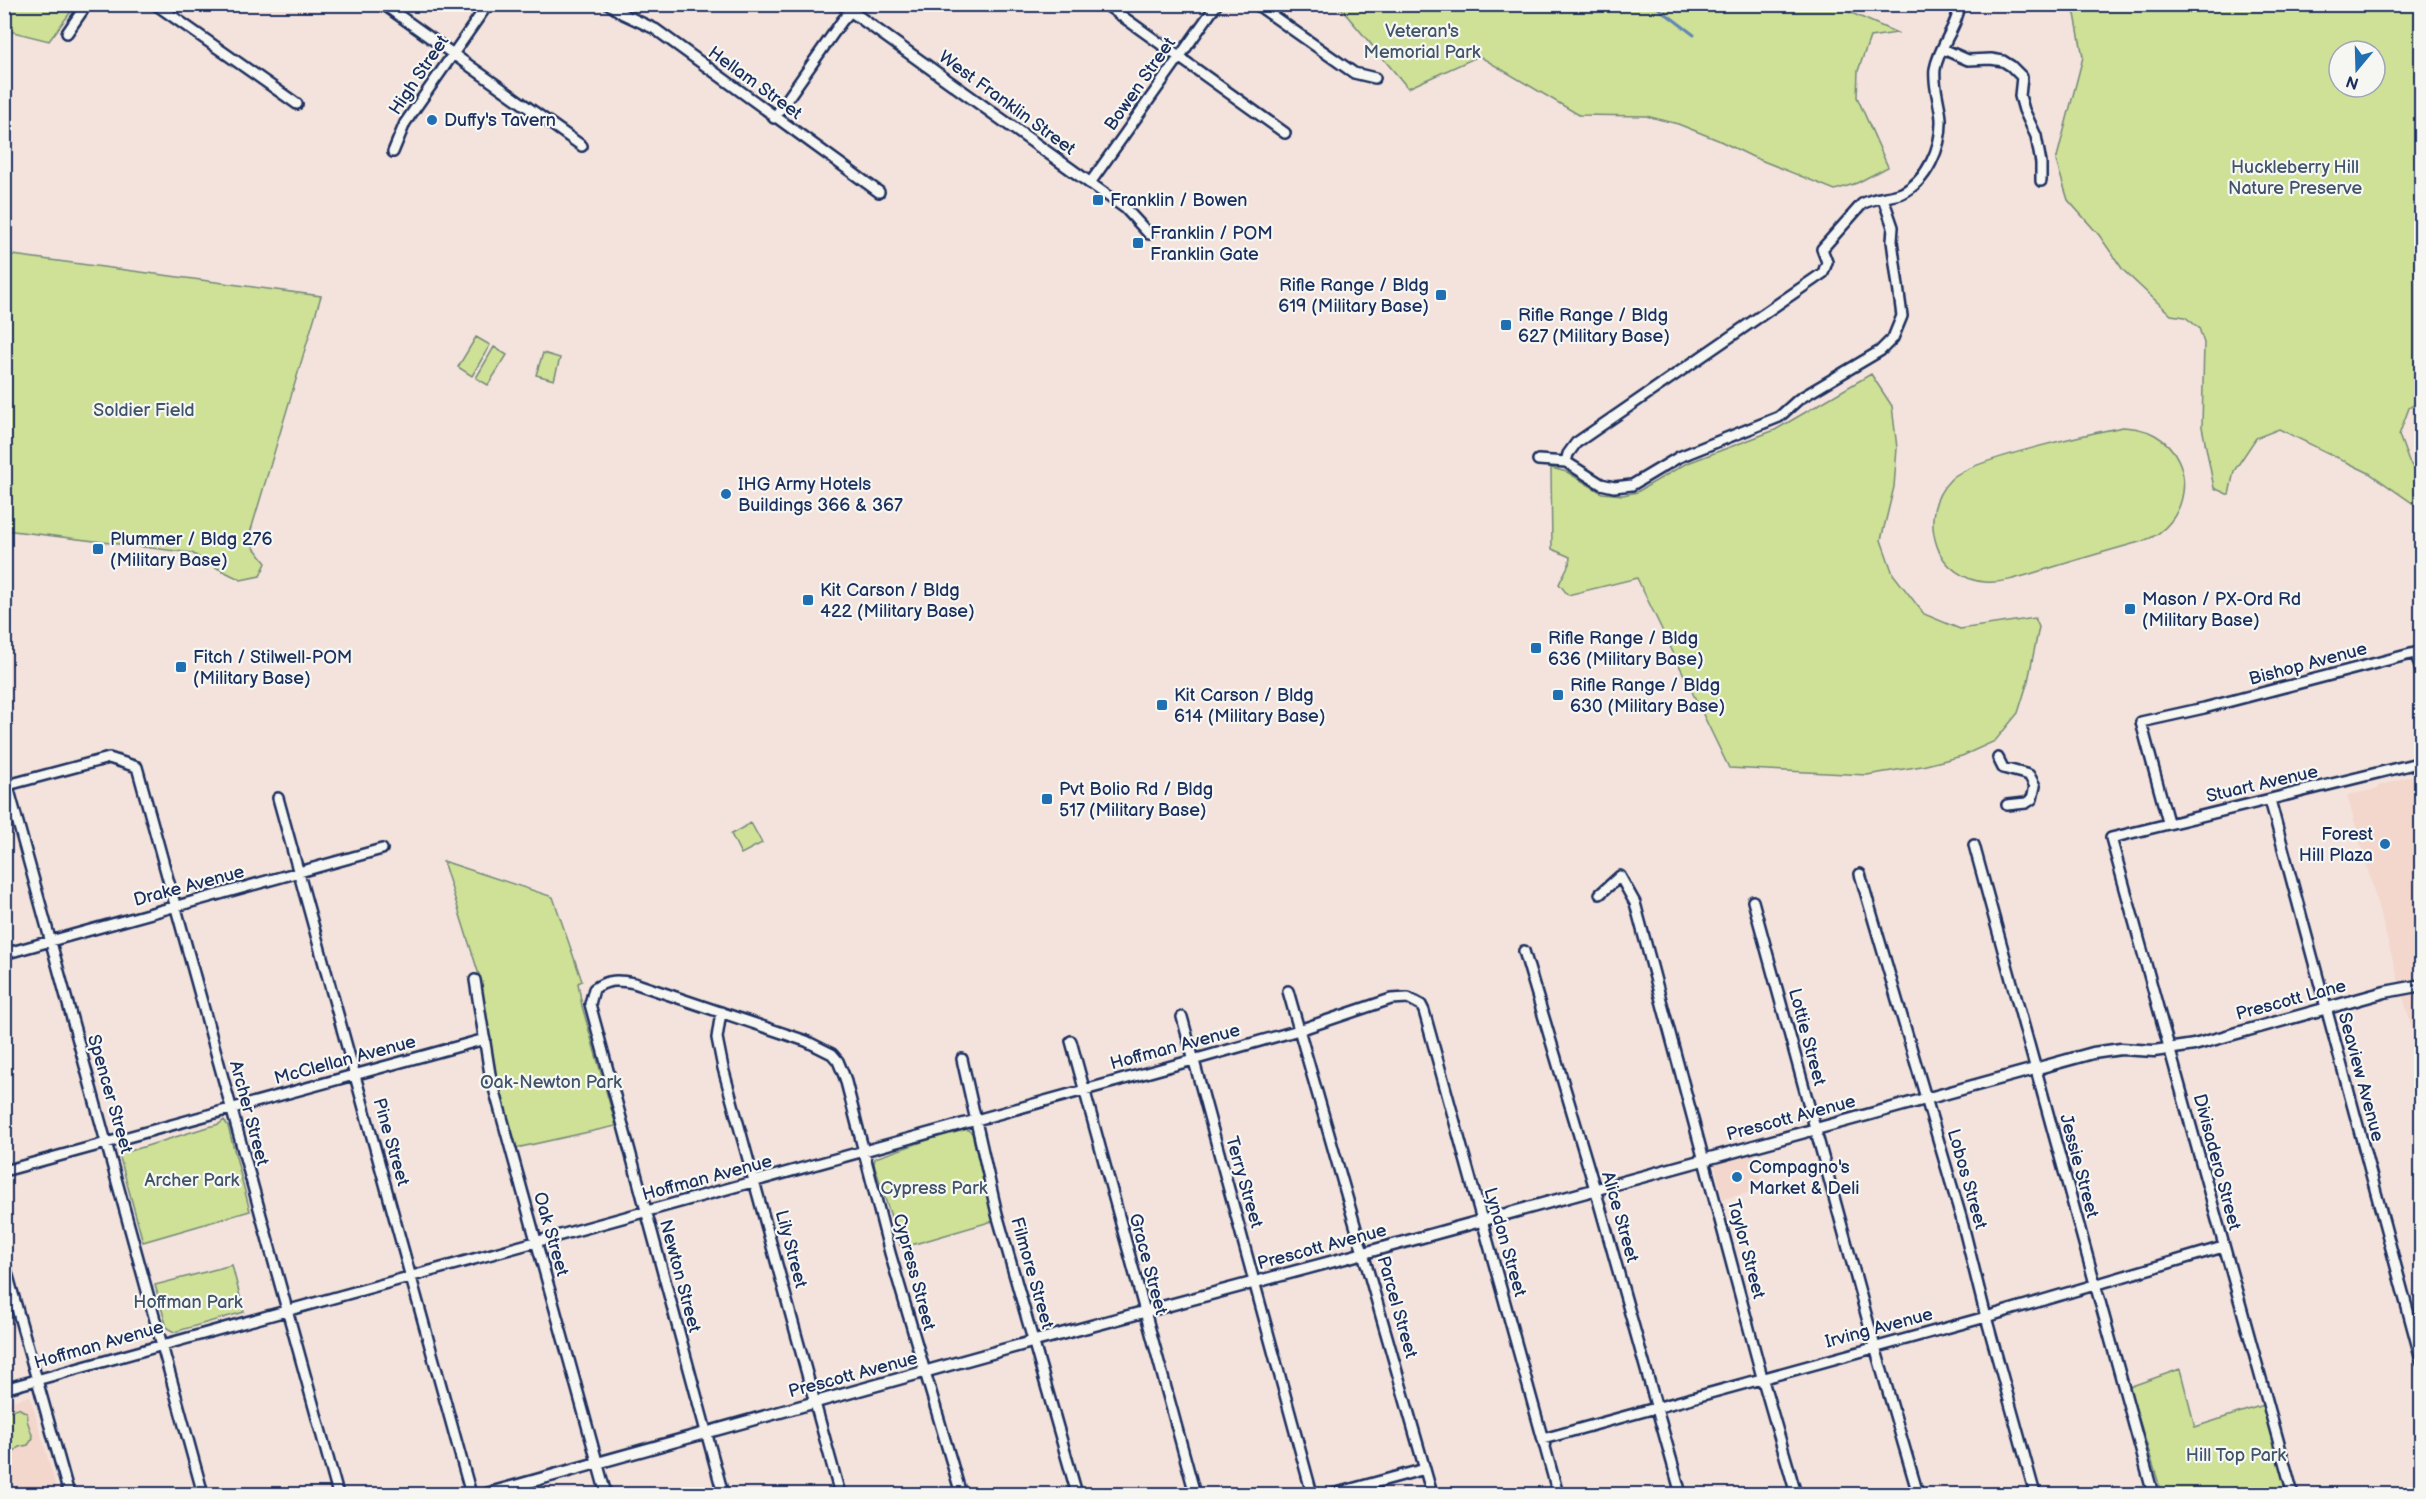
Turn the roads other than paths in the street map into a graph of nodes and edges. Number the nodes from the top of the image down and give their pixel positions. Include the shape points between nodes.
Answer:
1 (87, 4) edge
2 (155, 4) edge
3 (383, 4) edge
4 (488, 4) edge
5 (609, 4) edge
6 (841, 4) edge
7 (1105, 4) edge
8 (1217, 4) edge
9 (1256, 4) edge
10 (1960, 4) edge
11 (855, 8) edge
12 (67, 33) dead end
13 (1943, 49) junction
14 (453, 55) junction
15 (1179, 57) junction
16 (1375, 78) dead end
17 (297, 104) dead end
18 (774, 118) junction
19 (1285, 133) dead end
20 (582, 146) dead end
21 (393, 152) dead end
22 (2041, 181) dead end
23 (1090, 183) junction
24 (879, 192) dead end
25 (1883, 198) junction
26 (1149, 234) dead end
27 (1538, 460) dead end
28 (1566, 462) junction
29 (2419, 652) edge
30 (2421, 675) edge
31 (1998, 758) dead end
32 (2421, 762) edge
33 (4, 772) edge
34 (6, 785) edge
35 (278, 798) dead end
36 (2270, 800) junction
37 (2007, 805) dead end
38 (2168, 822) junction
39 (2111, 838) joint
40 (1974, 845) dead end
41 (382, 849) dead end
42 (299, 873) junction
43 (1860, 874) dead end
44 (1600, 894) dead end
45 (1753, 901) dead end
46 (174, 907) junction
47 (50, 941) junction
48 (1524, 951) dead end
49 (4, 954) edge
50 (475, 980) dead end
51 (2421, 985) edge
52 (1288, 991) dead end
53 (1416, 1000) joint
54 (2325, 1008) junction
55 (721, 1012) junction
56 (1182, 1017) dead end
57 (1299, 1030) junction
58 (485, 1039) junction
59 (1071, 1041) dead end
60 (2170, 1049) junction
61 (962, 1059) dead end
62 (1193, 1060) junction
63 (2035, 1068) junction
64 (355, 1075) junction
65 (1084, 1089) junction
66 (1926, 1098) junction
67 (231, 1109) junction
68 (974, 1119) junction
69 (1815, 1128) junction
70 (107, 1142) junction
71 (865, 1152) junction
72 (1705, 1158) junction
73 (4, 1171) edge
74 (755, 1182) junction
75 (1596, 1189) junction
76 (646, 1212) junction
77 (1481, 1220) junction
78 (536, 1241) junction
79 (2223, 1247) junction
80 (1364, 1253) junction
81 (4, 1262) edge
82 (412, 1276) junction
83 (1255, 1282) junction
84 (2094, 1286) junction
85 (286, 1310) junction
86 (1144, 1313) junction
87 (1986, 1317) junction
88 (1035, 1341) junction
89 (162, 1344) junction
90 (1875, 1347) junction
91 (2421, 1363) edge
92 (925, 1373) junction
93 (1762, 1377) junction
94 (37, 1380) junction
95 (4, 1389) edge
96 (815, 1403) junction
97 (1656, 1406) junction
98 (706, 1434) junction
99 (1543, 1439) junction
100 (598, 1464) junction
101 (1425, 1469) junction
102 (69, 1494) edge
103 (203, 1494) edge
104 (338, 1494) edge
105 (471, 1494) edge
106 (486, 1494) edge
107 (606, 1494) edge
108 (723, 1494) edge
109 (840, 1494) edge
110 (961, 1494) edge
111 (1077, 1494) edge
112 (1195, 1494) edge
113 (1312, 1494) edge
114 (1333, 1494) edge
115 (1432, 1494) edge
116 (1558, 1494) edge
117 (1681, 1494) edge
118 (1796, 1494) edge
119 (1918, 1494) edge
120 (2035, 1494) edge
121 (2153, 1494) edge
122 (2293, 1494) edge

1 - 12 street
2 - 17 street
3 - 14 street
4 - 14 street, High Street
5 - 18 street, Hellam Street via 655,29
6 - 11 street, West Franklin Street
7 - 15 street
8 - 15 street, Bowen Street
9 - 16 street via 1354,73
10 - 13 street
11 - 18 street
11 - 23 street, West Franklin Street
13 - 22 street via 1968,60 2003,61 2022,77 2020,96 2036,136
13 - 25 street via 1935,73 1941,126 1928,168 1924,177 1911,187
14 - 20 street
14 - 21 street, High Street via 405,123
15 - 19 street
15 - 23 street, Bowen Street
18 - 24 street, Hellam Street
23 - 26 street, West Franklin Street via 1125,208
25 - 28 street via 1862,204 1822,249 1827,262 1822,273 1576,443
25 - 28 street via 1893,227 1902,316 1893,338 1880,351 1799,399 1779,417 1679,457 1632,485 1601,484
27 - 28 street
29 - 30 street
29 - 38 street, Bishop Avenue via 2141,722
31 - 37 street via 2002,768 2029,775 2035,786 2032,799
32 - 36 street, Stuart Avenue
33 - 34 street, Spencer Street
34 - 46 street, Archer Street via 109,758 137,767
34 - 47 street, Spencer Street
35 - 42 street, Pine Street
36 - 38 street, Stuart Avenue
36 - 54 street, Seaview Avenue
38 - 39 street, Stuart Avenue
39 - 60 street, Divisadero Street
40 - 63 street, Jessie Street
41 - 42 street, Drake Avenue
42 - 46 street, Drake Avenue
42 - 64 street, Pine Street
43 - 66 street, Lobos Street
44 - 72 street, Taylor Street via 1620,876 1635,903
45 - 69 street, Lottie Street
46 - 47 street, Drake Avenue
46 - 67 street, Archer Street
47 - 49 street, Drake Avenue
47 - 70 street, Spencer Street
48 - 75 street, Alice Street
50 - 58 street, Oak Street
51 - 54 street, Prescott Lane
52 - 57 street, Parcel Street
53 - 57 street, Hoffman Avenue via 1391,999
53 - 77 street, Lyndon Street via 1424,1011
54 - 60 street, Prescott Lane
54 - 91 street, Seaview Avenue
55 - 71 street, Cypress Street via 826,1049 838,1061
55 - 74 street, Lily Street via 717,1038
55 - 76 street, Newton Street via 618,980 599,985 591,995 590,1004
56 - 62 street, Terry Street
57 - 62 street, Hoffman Avenue
57 - 80 street, Parcel Street
58 - 64 street, McClellan Avenue
58 - 78 street, Oak Street via 490,1074
59 - 65 street, Grace Street
60 - 63 street, Prescott Avenue via 2108,1050
60 - 79 street, Divisadero Street
61 - 68 street, Filmore Street
62 - 65 street, Hoffman Avenue
62 - 83 street, Terry Street
63 - 66 street, Prescott Avenue
63 - 84 street, Jessie Street
64 - 67 street, McClellan Avenue
64 - 82 street, Pine Street
65 - 68 street, Hoffman Avenue
65 - 86 street, Grace Street
66 - 69 street, Prescott Avenue
66 - 87 street, Lobos Street
67 - 70 street, McClellan Avenue
67 - 85 street, Archer Street
68 - 71 street, Hoffman Avenue
68 - 88 street, Filmore Street
69 - 72 street, Prescott Avenue
69 - 90 street, Lottie Street
70 - 73 street, McClellan Avenue
70 - 89 street, Spencer Street
71 - 74 street, Hoffman Avenue
71 - 92 street, Cypress Street
72 - 75 street, Prescott Avenue
72 - 93 street, Taylor Street
74 - 76 street, Hoffman Avenue
74 - 96 street, Lily Street
75 - 77 street, Prescott Avenue
75 - 97 street, Alice Street
76 - 78 street, Hoffman Avenue
76 - 98 street, Newton Street
77 - 80 street, Prescott Avenue
77 - 99 street, Lyndon Street
78 - 82 street, Hoffman Avenue
78 - 100 street, Oak Street
79 - 84 street, Irving Avenue
79 - 122 street, Divisadero Street
80 - 83 street, Prescott Avenue
80 - 101 street, Parcel Street
81 - 94 street
82 - 85 street, Hoffman Avenue
82 - 105 street, Pine Street
83 - 86 street, Prescott Avenue
83 - 113 street, Terry Street
84 - 87 street, Irving Avenue
84 - 121 street, Jessie Street
85 - 89 street, Hoffman Avenue
85 - 104 street, Archer Street
86 - 88 street, Prescott Avenue
86 - 112 street, Grace Street
87 - 90 street, Irving Avenue
87 - 120 street, Lobos Street
88 - 92 street, Prescott Avenue
88 - 111 street, Filmore Street
89 - 94 street, Hoffman Avenue
89 - 103 street, Spencer Street
90 - 93 street, Irving Avenue
90 - 119 street, Lottie Street
92 - 96 street, Prescott Avenue
92 - 110 street, Cypress Street
93 - 97 street, Irving Avenue
93 - 118 street, Taylor Street
94 - 95 street, Hoffman Avenue
94 - 102 street
96 - 98 street, Prescott Avenue
96 - 109 street, Lily Street
97 - 99 street, Irving Avenue
97 - 117 street, Alice Street
98 - 100 street, Prescott Avenue
98 - 108 street, Newton Street
99 - 116 street, Lyndon Street
100 - 106 street, Prescott Avenue
100 - 107 street, Oak Street
101 - 114 street
101 - 115 street, Parcel Street

